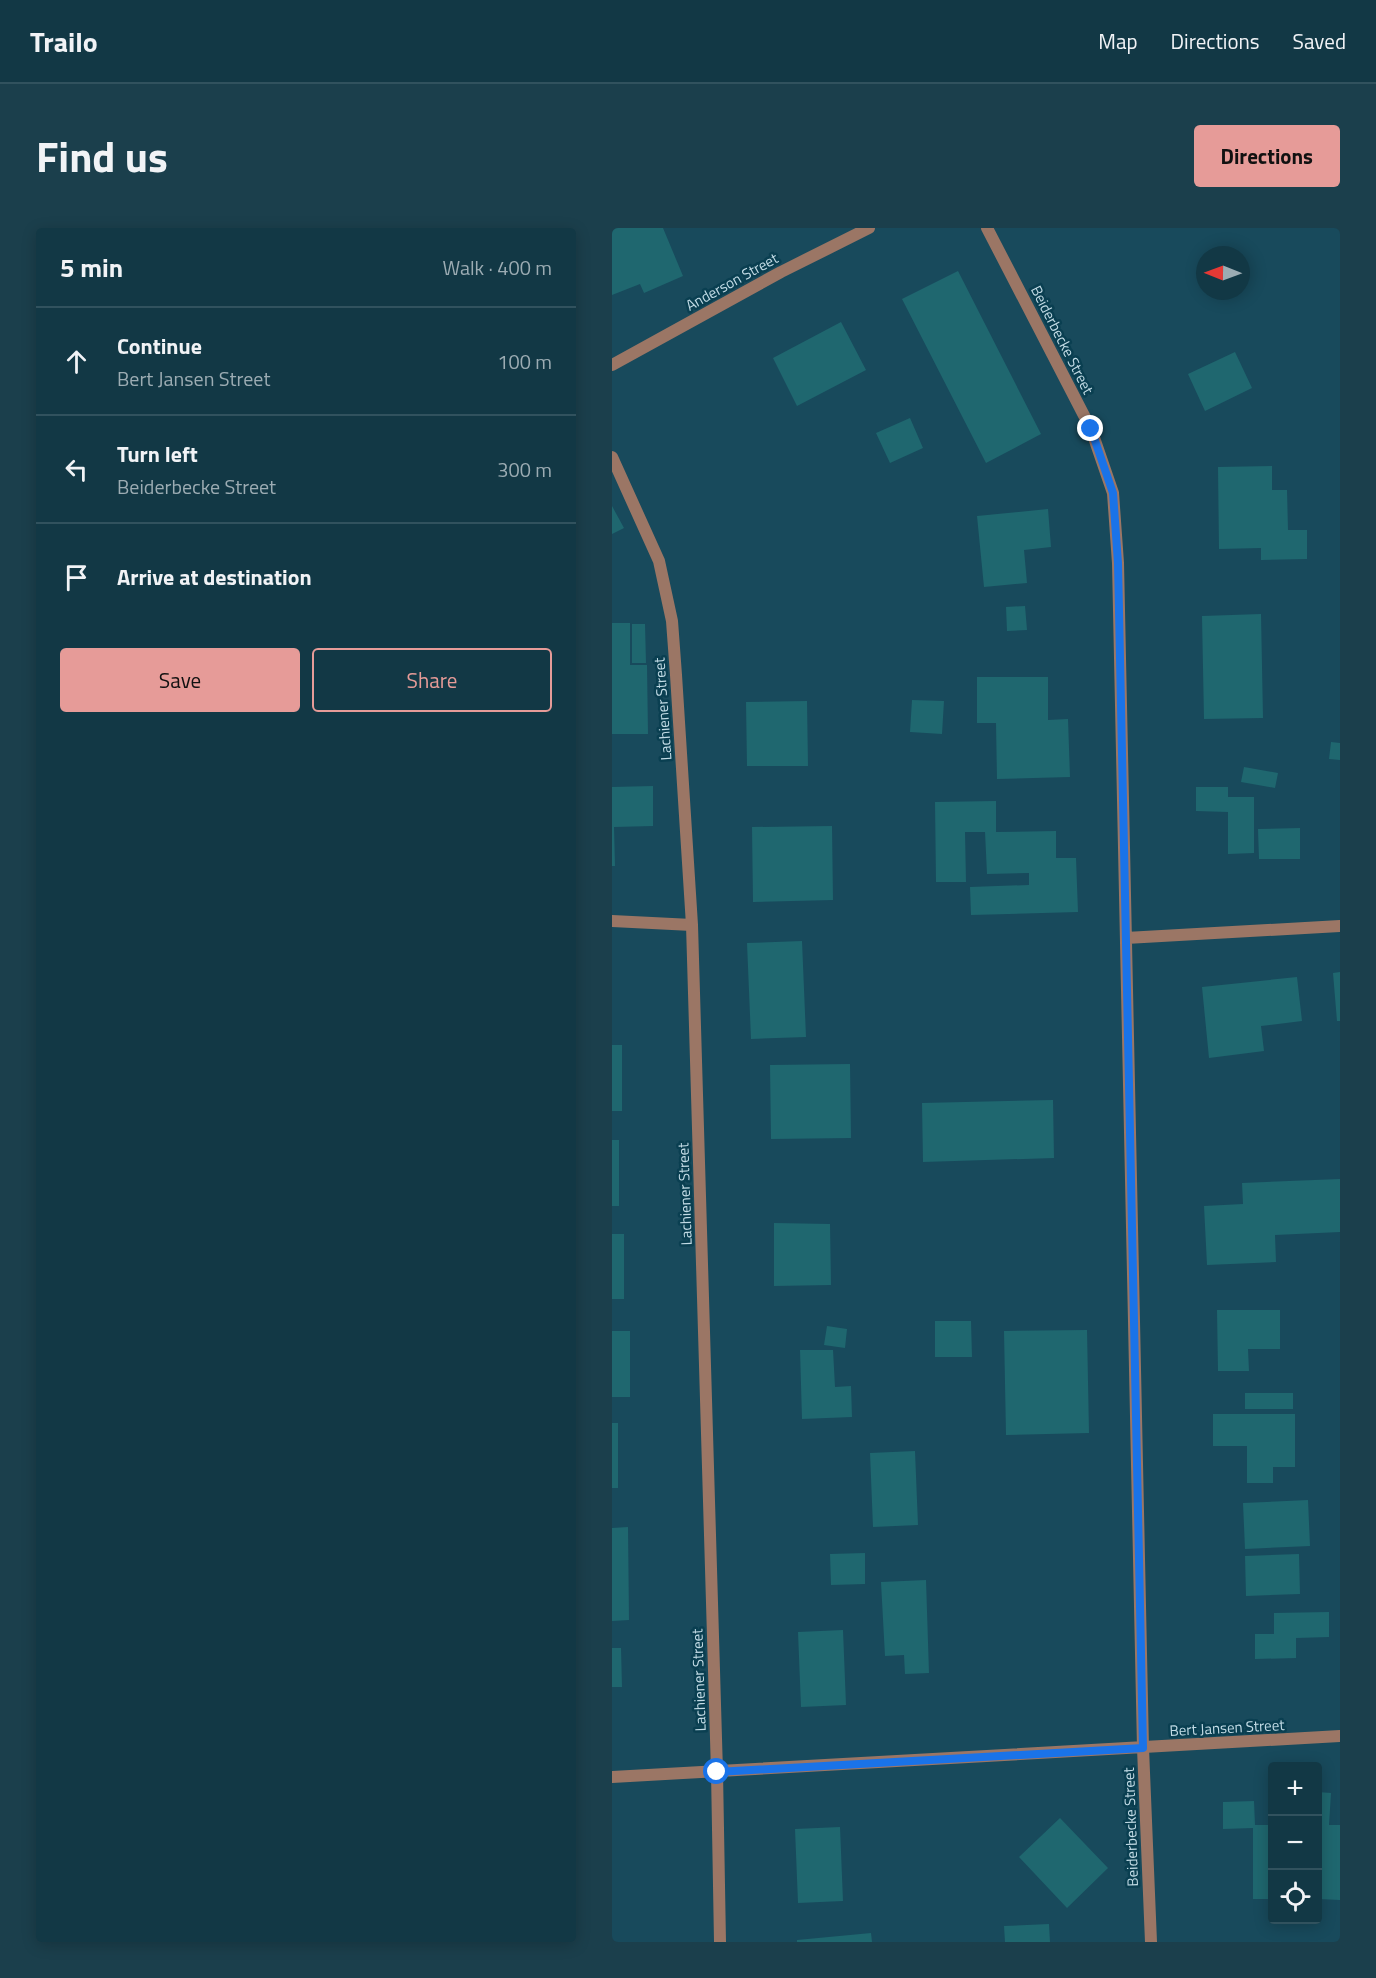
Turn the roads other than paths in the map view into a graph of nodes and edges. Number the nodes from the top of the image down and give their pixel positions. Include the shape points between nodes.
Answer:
1 (869, 228) edge
2 (987, 228) edge
3 (612, 365) edge
4 (612, 457) edge
5 (612, 921) edge
6 (692, 925) junction
7 (1340, 926) edge
8 (1126, 938) junction
9 (1340, 1736) edge
10 (1143, 1748) junction
11 (717, 1772) junction
12 (612, 1777) edge
13 (720, 1942) edge
14 (1151, 1942) edge

1 - 3 street, Anderson Street
2 - 8 street, Beiderbecke Street via 1091,429 1113,493
4 - 6 street, Lachiener Street via 659,561 672,621
5 - 6 street
6 - 11 street, Lachiener Street
7 - 8 street
8 - 10 street, Beiderbecke Street
9 - 10 street, Bert Jansen Street
10 - 11 street, Bert Jansen Street
10 - 14 street, Beiderbecke Street
11 - 12 street, Bert Jansen Street
11 - 13 street, Lachiener Street

